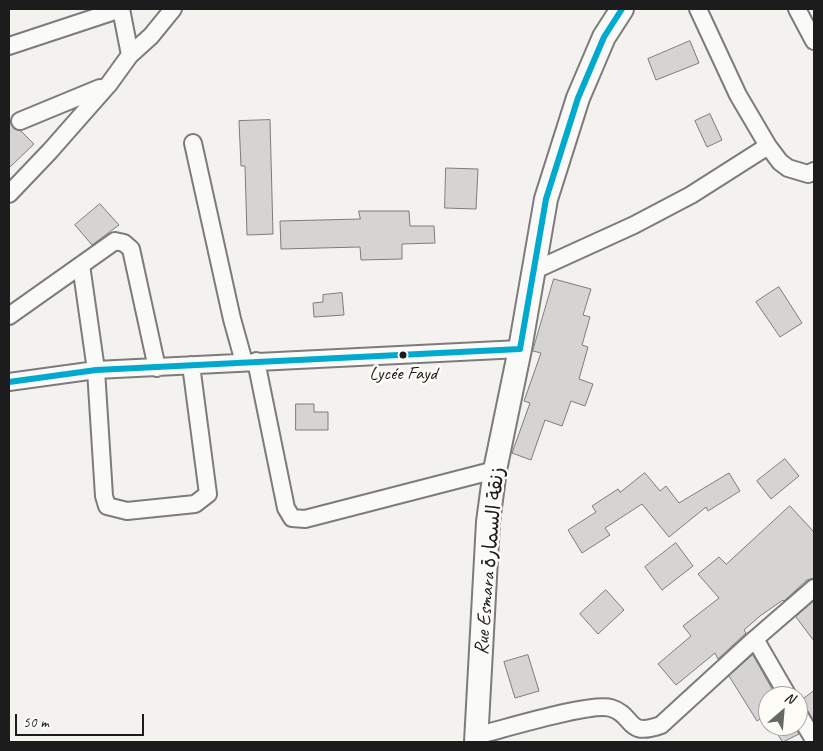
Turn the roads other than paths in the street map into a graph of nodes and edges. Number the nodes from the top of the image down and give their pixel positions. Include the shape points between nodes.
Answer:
1 (121, 9) edge
2 (173, 9) edge
3 (622, 9) edge
4 (797, 9) edge
5 (702, 10) edge
6 (814, 42) edge
7 (9, 46) edge
8 (130, 55) junction
9 (109, 84) junction
10 (20, 121) dead end
11 (193, 143) dead end
12 (768, 146) junction
13 (814, 171) edge
14 (9, 194) edge
15 (81, 265) junction
16 (533, 271) junction
17 (9, 316) edge
18 (520, 348) junction
19 (250, 362) junction
20 (191, 365) junction
21 (156, 368) junction
22 (96, 370) junction
23 (9, 382) edge
24 (495, 470) junction
25 (814, 588) edge
26 (755, 639) junction
27 (782, 686) edge
28 (476, 739) edge

1 - 7 street
1 - 8 street
2 - 8 street
3 - 16 street, Rue Esmara زنقة السمارة via 604,37 578,98 546,199
4 - 6 street
5 - 12 street via 738,95
8 - 9 street
9 - 10 street
9 - 14 street
11 - 19 street via 232,319
12 - 13 street via 788,168 808,174
12 - 16 street via 691,195
15 - 17 street
15 - 21 street via 115,241 131,249
15 - 22 street
16 - 18 street, Rue Esmara زنقة السمارة
18 - 19 street
18 - 24 street, Rue Esmara زنقة السمارة
19 - 20 street
19 - 24 street via 286,508 292,518 305,519
20 - 21 street
20 - 22 street via 208,494 195,504 127,512 107,506 104,496
21 - 22 street
22 - 23 street
24 - 28 street, Rue Esmara زنقة السمارة via 488,522
25 - 26 street
26 - 27 street
26 - 28 street via 661,725 649,730 638,729 612,708 601,708 574,712

